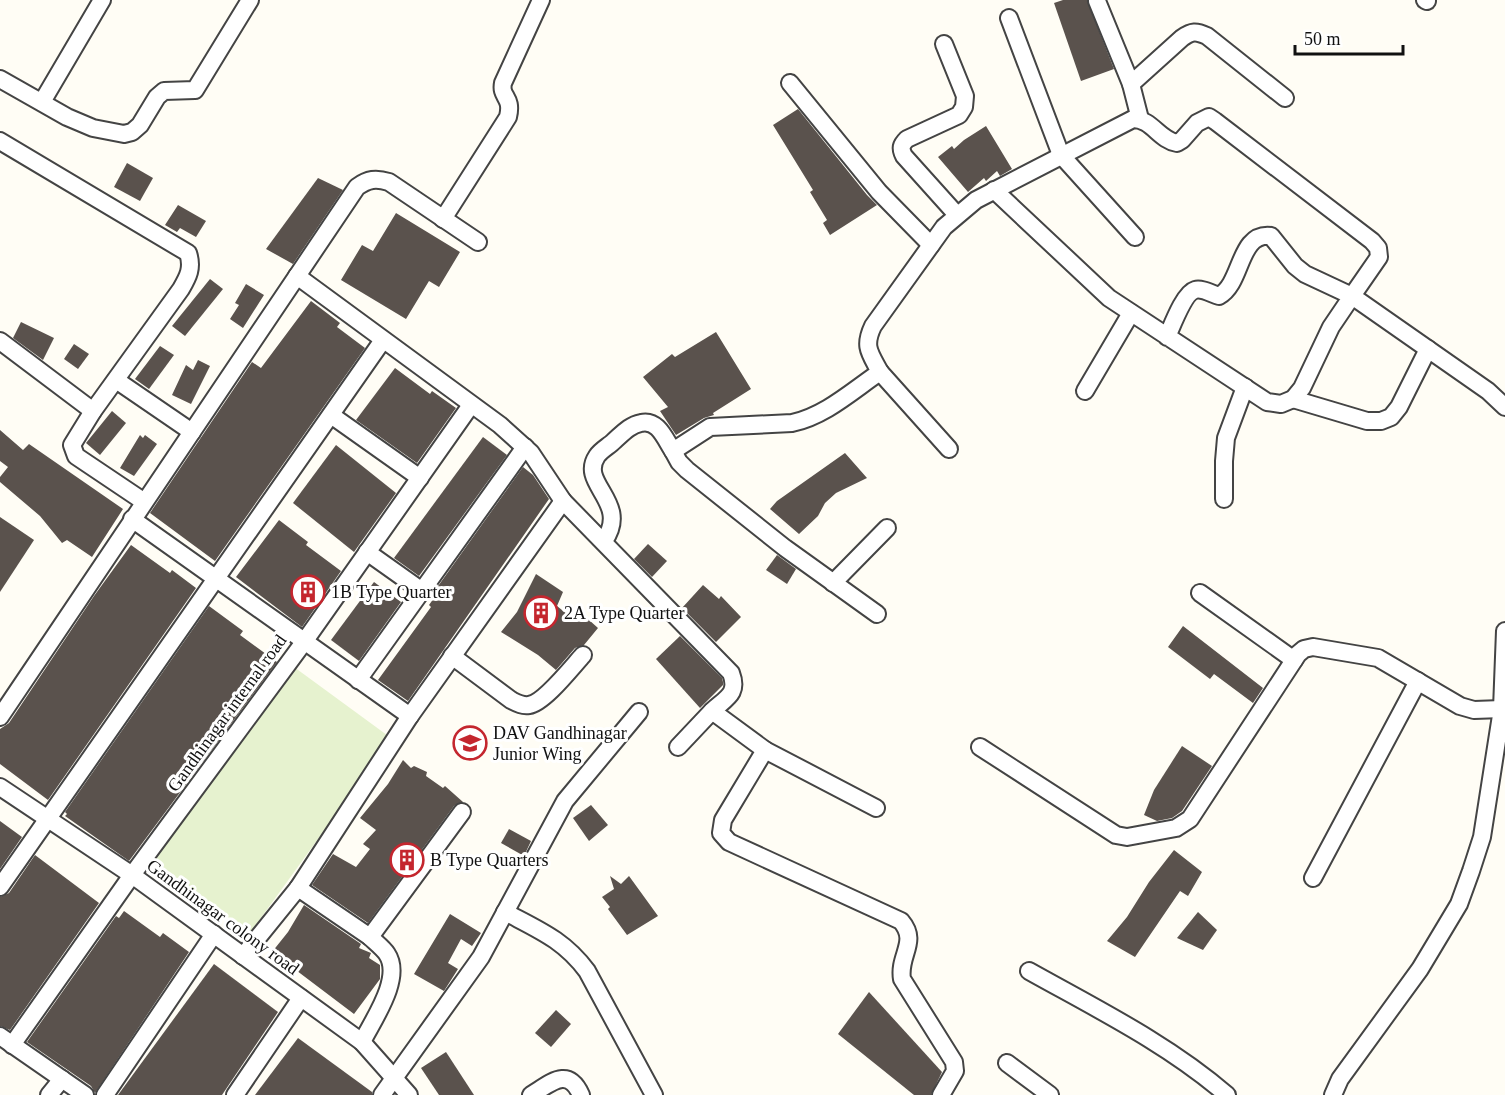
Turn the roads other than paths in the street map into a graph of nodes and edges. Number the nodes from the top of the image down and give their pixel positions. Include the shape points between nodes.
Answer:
1 (102, 0) edge
2 (250, 0) edge
3 (541, 0) edge
4 (1096, 1) edge
5 (1009, 18) dead end
6 (944, 44) dead end
7 (0, 79) edge
8 (790, 83) dead end
9 (1131, 84) junction
10 (1286, 98) dead end
11 (42, 102) junction
12 (1140, 119) junction
13 (0, 141) edge
14 (1061, 155) junction
15 (994, 190) junction
16 (957, 215) junction
17 (444, 219) junction
18 (1135, 237) dead end
19 (478, 242) dead end
20 (931, 245) junction
21 (297, 276) junction
22 (1352, 296) junction
23 (1131, 313) junction
24 (1167, 337) junction
25 (383, 340) junction
26 (0, 341) edge
27 (1428, 349) junction
28 (880, 372) junction
29 (116, 380) junction
30 (1245, 387) junction
31 (1085, 391) dead end
32 (1293, 399) junction
33 (471, 405) junction
34 (1505, 407) edge
35 (93, 411) junction
36 (331, 415) junction
37 (192, 432) junction
38 (525, 447) junction
39 (949, 448) dead end
40 (673, 451) junction
41 (420, 478) junction
42 (1224, 499) dead end
43 (143, 501) junction
44 (563, 501) junction
45 (132, 519) junction
46 (886, 528) dead end
47 (604, 541) junction
48 (367, 552) junction
49 (217, 579) junction
50 (833, 583) junction
51 (422, 591) junction
52 (1200, 593) dead end
53 (877, 614) dead end
54 (1505, 631) edge
55 (304, 642) junction
56 (583, 655) dead end
57 (452, 656) junction
58 (1294, 660) junction
59 (358, 680) junction
60 (1418, 681) junction
61 (1502, 710) junction
62 (712, 711) junction
63 (639, 712) dead end
64 (410, 716) junction
65 (0, 717) edge
66 (678, 747) dead end
67 (980, 747) dead end
68 (765, 750) junction
69 (1500, 758) edge
70 (2, 792) edge
71 (876, 808) dead end
72 (462, 812) dead end
73 (48, 818) junction
74 (132, 875) junction
75 (1313, 878) dead end
76 (0, 887) edge
77 (298, 888) junction
78 (505, 912) junction
79 (213, 934) junction
80 (370, 938) junction
81 (243, 956) junction
82 (1029, 971) dead end
83 (301, 998) junction
84 (6, 1040) edge
85 (362, 1042) junction
86 (1007, 1063) dead end
87 (394, 1077) junction
88 (62, 1079) junction
89 (239, 1093) edge
90 (945, 1094) edge
91 (49, 1095) edge
92 (85, 1095) edge
93 (105, 1095) edge
94 (382, 1095) edge
95 (410, 1095) edge
96 (531, 1095) edge
97 (581, 1095) edge
98 (654, 1095) edge
99 (1050, 1095) edge
100 (1227, 1095) edge
101 (1333, 1095) edge

1 - 11 street
2 - 11 street via 195,90 164,91 132,132 93,128
3 - 17 street via 503,83 511,106 508,117
4 - 9 street
5 - 14 street
6 - 16 street via 965,96 964,107 959,115 907,139 901,150
7 - 11 street
8 - 20 street via 879,192
9 - 10 street via 1182,38 1197,31
9 - 12 street
12 - 14 street via 1126,121
12 - 22 street via 1177,143 1209,117 1372,241 1379,257
13 - 29 street via 188,253 190,274
14 - 15 street
14 - 18 street
15 - 16 street
15 - 23 street via 1109,298
16 - 20 street
17 - 19 street
17 - 21 street via 389,182 366,180 357,187
20 - 28 street via 867,338 867,348
21 - 25 street
21 - 37 street
22 - 24 street via 1305,274 1271,236 1258,237 1250,243 1224,293 1219,296 1194,290 1187,295
22 - 27 street
22 - 32 street
23 - 24 street
23 - 31 street
24 - 30 street
25 - 33 street
25 - 36 street
26 - 35 street
27 - 32 street via 1399,407 1381,422
27 - 34 street
28 - 39 street
28 - 40 street via 805,420 710,428
29 - 35 street
29 - 37 street
30 - 32 street via 1267,402 1281,404
30 - 42 street via 1226,438
33 - 38 street
33 - 41 street, Gandhinagar internal road
35 - 43 street via 72,445 76,456
36 - 41 street
36 - 49 street
37 - 43 street
38 - 44 street
38 - 51 street
40 - 47 street via 661,432 645,422 632,425 597,456 593,476 612,512 610,531
40 - 50 street via 687,470
41 - 48 street, Gandhinagar internal road
43 - 45 street
44 - 47 street
44 - 57 street
45 - 49 street
45 - 65 street
46 - 50 street
47 - 62 street via 731,673 735,684 732,693
48 - 51 street
48 - 55 street, Gandhinagar internal road
49 - 55 street
49 - 73 street
50 - 53 street
51 - 59 street
52 - 58 street
54 - 61 street
55 - 59 street
55 - 74 street, Gandhinagar internal road
56 - 57 street via 532,705 521,705 511,699
57 - 64 street
58 - 60 street via 1304,649 1313,647 1367,656 1390,663
58 - 67 street via 1190,819 1176,828 1127,837 1116,835
59 - 64 street
60 - 61 street via 1460,706
60 - 75 street
61 - 69 street
62 - 66 street
62 - 68 street
63 - 78 street via 565,801
64 - 77 street
68 - 71 street
68 - 90 street via 723,820 721,833 729,842 901,921 909,930 910,941 900,968 902,979 954,1062 955,1071
69 - 101 street via 1482,837 1459,904 1420,969 1340,1079
70 - 73 street, Gandhinagar colony road
72 - 80 street
73 - 74 street, Gandhinagar colony road
73 - 76 street
74 - 79 street, Gandhinagar colony road
74 - 84 street, Gandhinagar internal road
77 - 80 street
77 - 81 street
78 - 87 street via 481,957
78 - 98 street via 574,954
79 - 81 street, Gandhinagar colony road
79 - 93 street
80 - 85 street via 387,954 392,968 391,983
81 - 83 street, Gandhinagar colony road
82 - 100 street via 1161,1045
83 - 85 street, Gandhinagar colony road
83 - 89 street
84 - 88 street
85 - 87 street, Gandhinagar colony road
86 - 99 street
87 - 94 street
87 - 95 street, Gandhinagar colony road
88 - 91 street
88 - 92 street
96 - 97 street via 564,1078 572,1081

